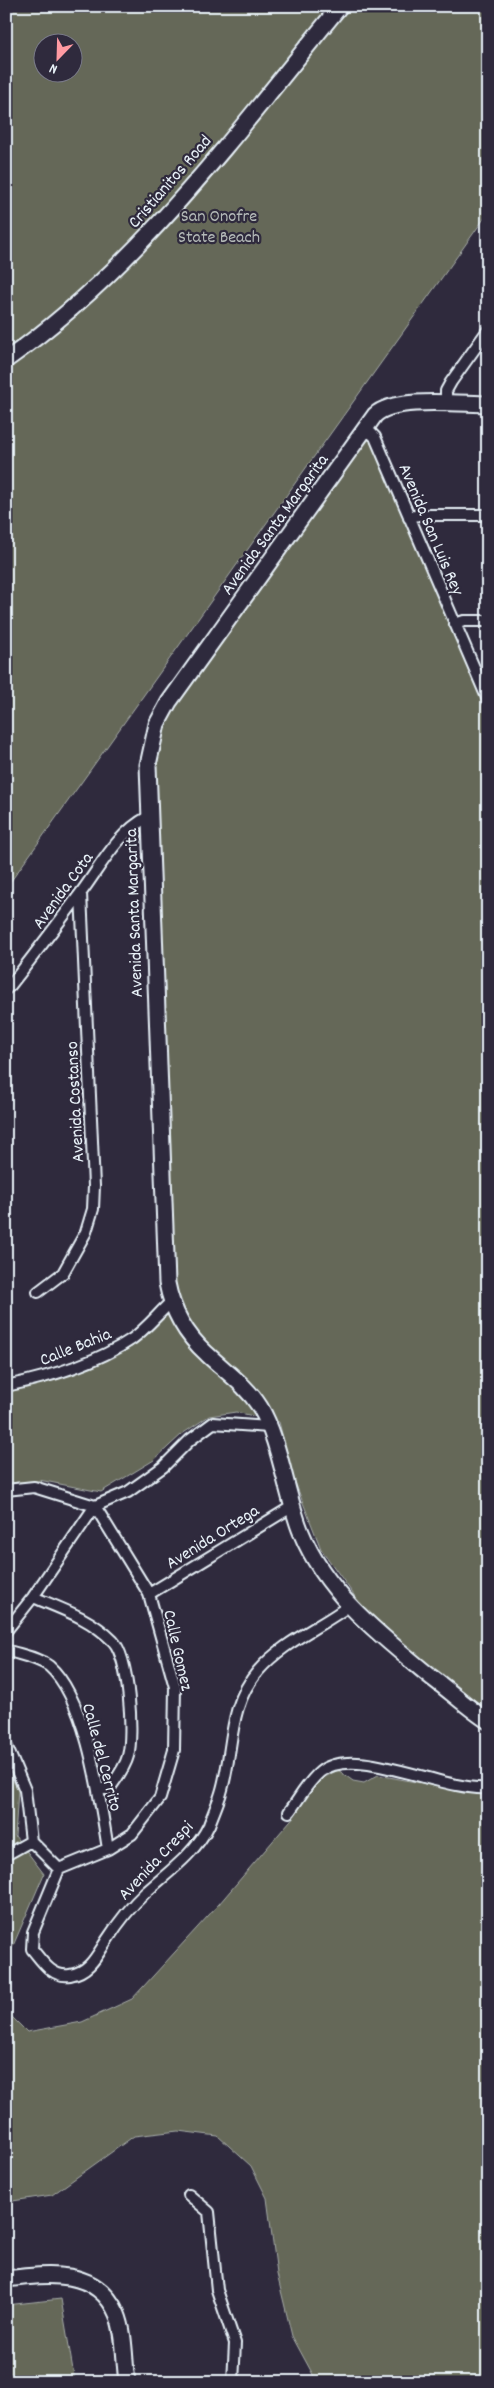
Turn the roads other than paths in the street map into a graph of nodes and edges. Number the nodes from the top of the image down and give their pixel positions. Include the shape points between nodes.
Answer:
1 (340, 6) edge
2 (488, 330) edge
3 (6, 360) edge
4 (446, 404) junction
5 (488, 404) edge
6 (366, 428) junction
7 (488, 515) edge
8 (409, 518) junction
9 (488, 621) edge
10 (454, 624) junction
11 (488, 700) edge
12 (148, 817) junction
13 (81, 893) junction
14 (6, 988) edge
15 (38, 1292) dead end
16 (170, 1302) junction
17 (6, 1386) edge
18 (269, 1427) junction
19 (6, 1490) edge
20 (95, 1506) junction
21 (293, 1506) junction
22 (150, 1594) junction
23 (33, 1597) junction
24 (350, 1606) junction
25 (6, 1631) edge
26 (6, 1650) edge
27 (488, 1721) edge
28 (6, 1745) edge
29 (488, 1788) edge
30 (98, 1789) junction
31 (289, 1812) dead end
32 (31, 1841) junction
33 (108, 1849) junction
34 (6, 1855) edge
35 (59, 1869) junction
36 (189, 2195) dead end
37 (6, 2280) edge
38 (127, 2382) edge
39 (233, 2382) edge

1 - 3 street, Cristianitos Road via 181,200 109,275
2 - 4 street via 451,382 446,391
4 - 5 street, Avenida Santa Margarita
4 - 6 street, Avenida Santa Margarita via 388,407 378,412
6 - 8 street, Avenida San Luis Rey via 375,437
6 - 12 street, Avenida Santa Margarita via 169,702 150,746
7 - 8 street via 418,515
8 - 10 street, Avenida San Luis Rey
9 - 10 street
10 - 11 street, Avenida San Luis Rey
12 - 13 street, Avenida Cota via 134,824 118,840
12 - 16 street, Avenida Santa Margarita via 166,1273
13 - 14 street, Avenida Cota
13 - 15 street, Avenida Costanso via 93,1209 86,1232 63,1273
16 - 17 street, Calle Bahia via 133,1338 98,1358
16 - 18 street, Avenida Santa Margarita via 186,1330 206,1353 246,1387 261,1408
18 - 20 street via 213,1423 190,1440 164,1468 128,1492
18 - 21 street, Avenida Santa Margarita
19 - 20 street via 34,1487
20 - 22 street, Calle Gomez
20 - 23 street
21 - 22 street, Avenida Ortega
21 - 24 street, Avenida Santa Margarita via 318,1565
22 - 33 street, Calle Gomez via 175,1687 174,1750 160,1798 132,1834
23 - 25 street
23 - 30 street via 84,1618 114,1642 123,1662 129,1692 128,1756 109,1789
24 - 27 street, Avenida Santa Margarita via 391,1644
24 - 35 street, Avenida Crespi via 291,1642 258,1672 242,1698 231,1728 221,1792 208,1827 186,1855 118,1923 88,1968 69,1976 47,1968 32,1949 33,1932
26 - 30 street, Calle del Cerrito via 49,1666 66,1689 78,1713
28 - 32 street via 25,1790
29 - 31 street via 466,1787 362,1763 341,1762 321,1771
30 - 33 street, Calle del Cerrito
32 - 34 street
32 - 35 street
33 - 35 street, Calle Gomez
36 - 39 street via 209,2212 217,2290 235,2343
37 - 38 street via 45,2274 62,2275 86,2281 101,2292 117,2314

